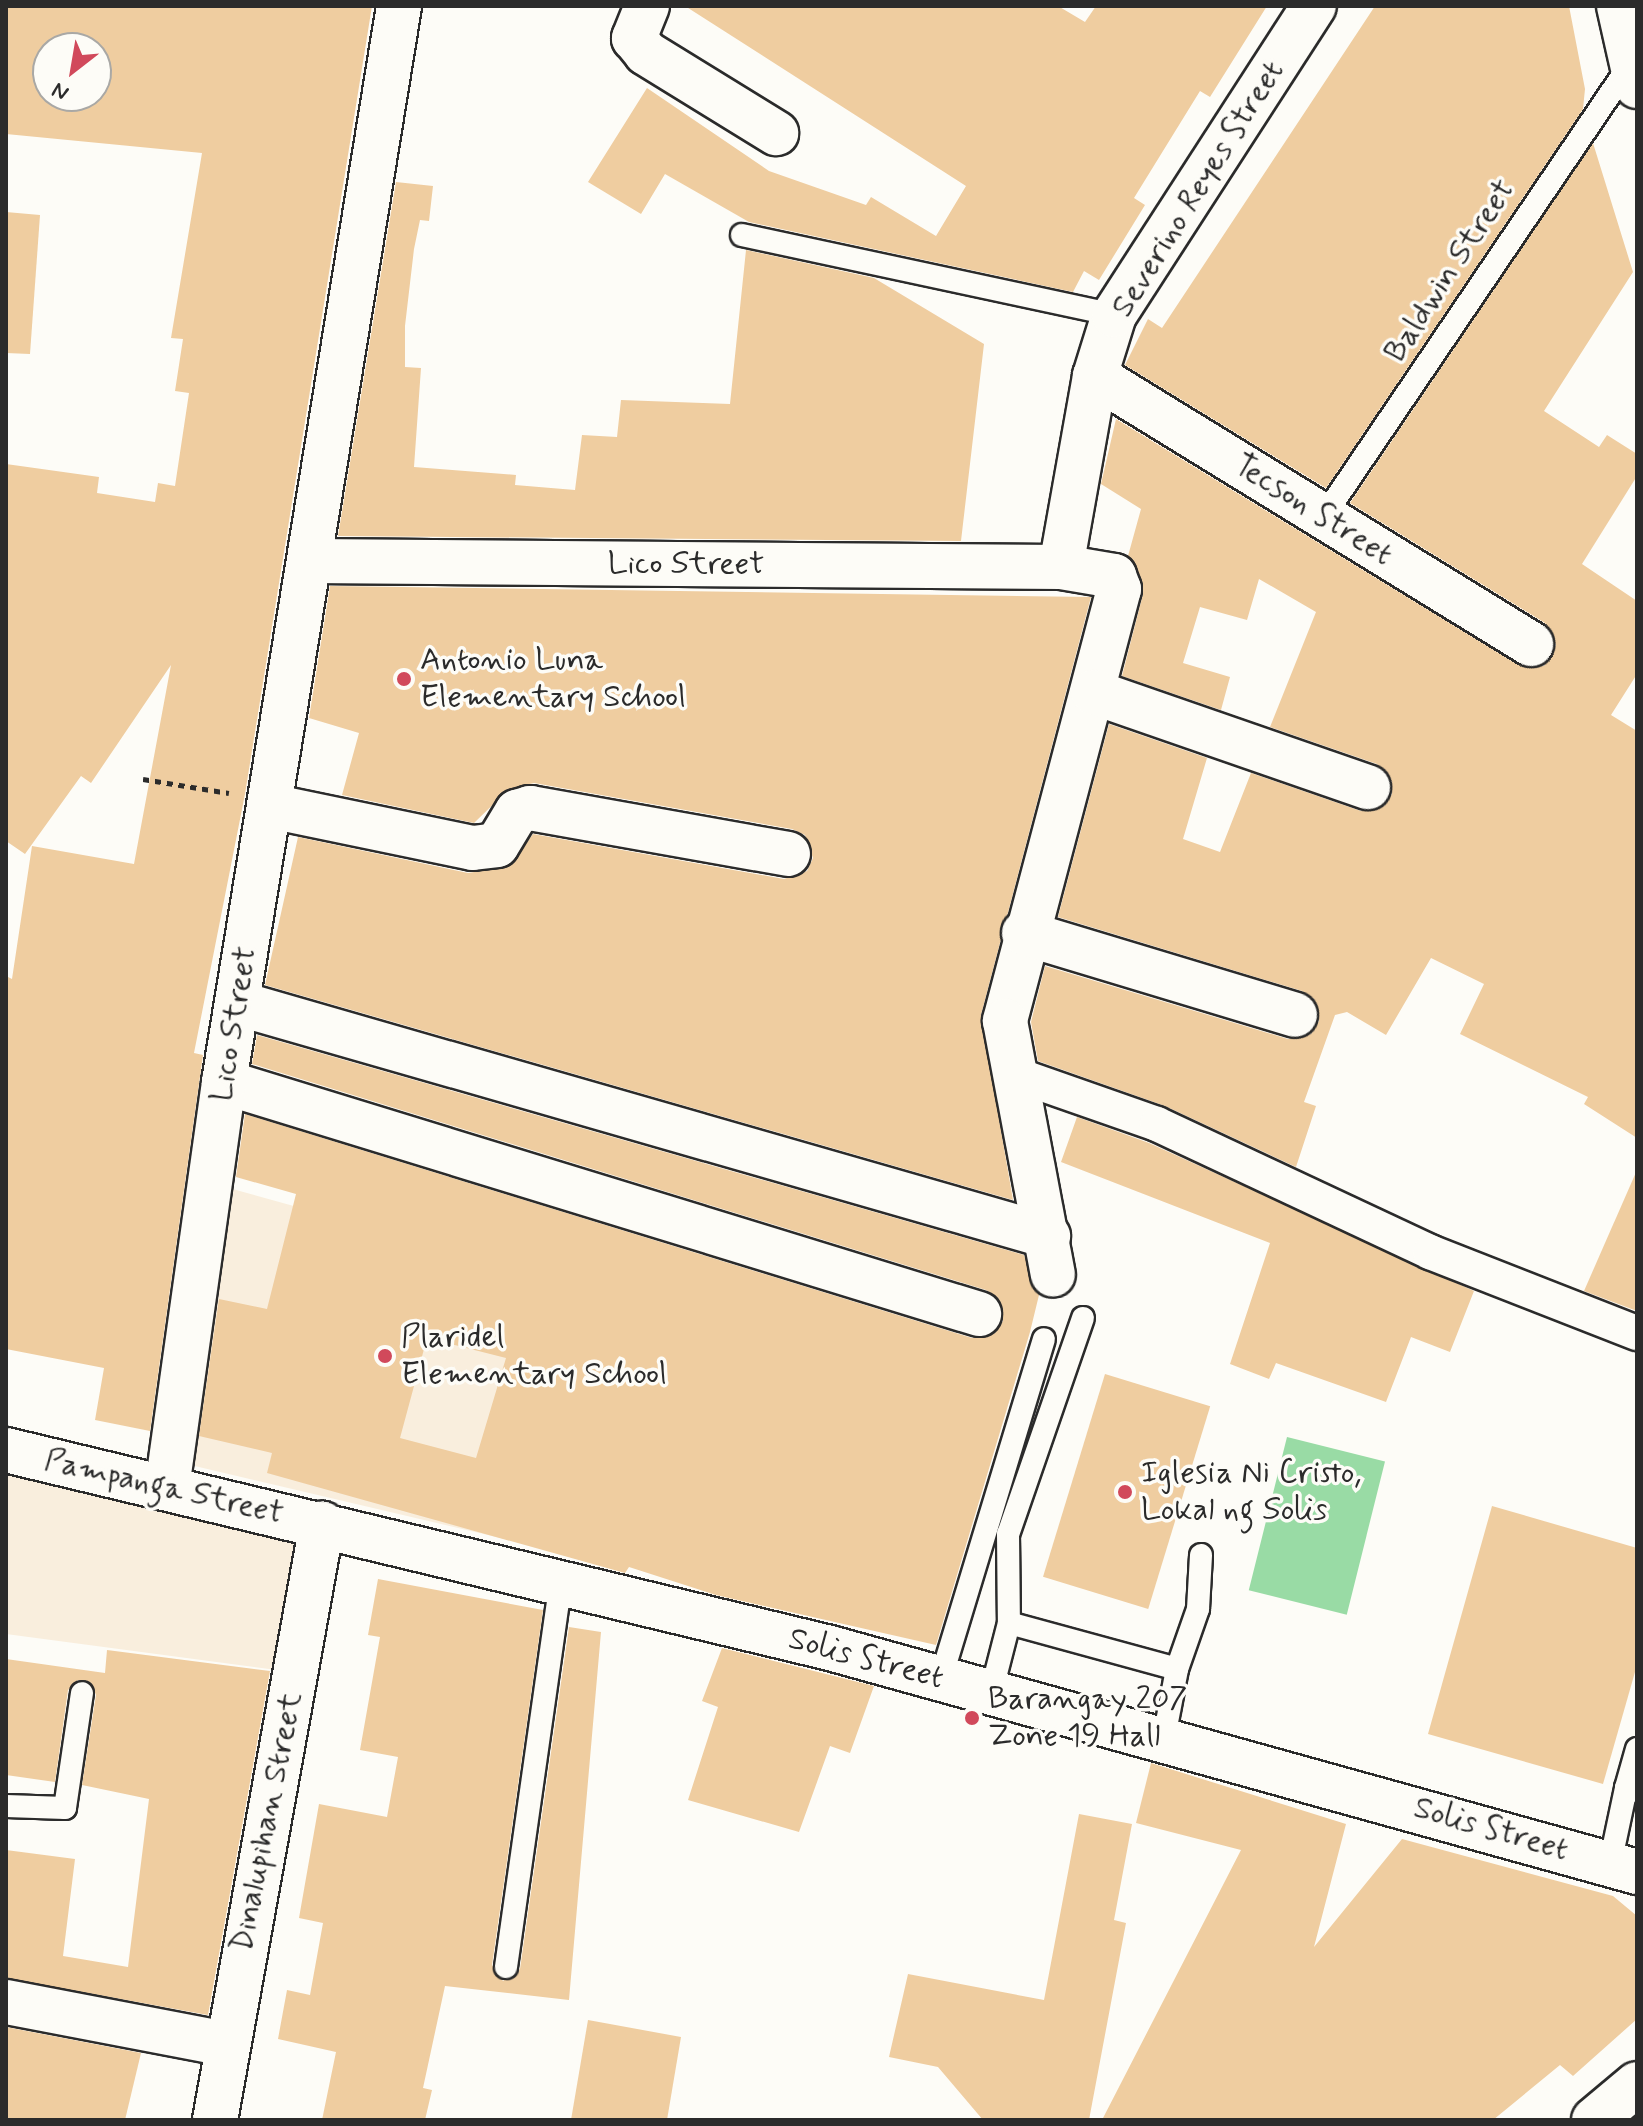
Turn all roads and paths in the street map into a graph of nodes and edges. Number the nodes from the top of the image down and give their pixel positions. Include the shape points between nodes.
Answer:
1 (399, 6) edge
2 (647, 6) edge
3 (1314, 6) edge
4 (1619, 6) edge
5 (1634, 74) edge
6 (776, 133) dead end
7 (742, 235) dead end
8 (1114, 315) junction
9 (1095, 376) junction
10 (1324, 516) junction
11 (311, 561) junction
12 (1061, 567) junction
13 (1531, 644) dead end
14 (1093, 692) junction
15 (143, 779) dead end
16 (1368, 787) dead end
17 (270, 806) junction
18 (788, 854) dead end
19 (1024, 933) junction
20 (237, 1003) junction
21 (1295, 1015) dead end
22 (1017, 1075) junction
23 (224, 1082) junction
24 (979, 1314) dead end
25 (1083, 1318) dead end
26 (1637, 1333) edge
27 (1044, 1339) dead end
28 (6, 1450) edge
29 (167, 1488) junction
30 (322, 1524) junction
31 (1201, 1555) dead end
32 (561, 1581) junction
33 (1009, 1623) junction
34 (1177, 1669) junction
35 (941, 1678) junction
36 (82, 1693) dead end
37 (991, 1693) junction
38 (1164, 1738) junction
39 (1637, 1749) edge
40 (1631, 1789) edge
41 (6, 1806) edge
42 (1623, 1868) edge
43 (506, 1967) dead end
44 (6, 2002) edge
45 (226, 2044) junction
46 (1637, 2084) edge
47 (215, 2120) edge
48 (1594, 2120) edge

1 - 11 street, Lico Street
2 - 6 street via 634,38 646,53
3 - 8 street, Severino Reyes Street
4 - 5 street
5 - 10 lane, Baldwin Street
7 - 8 lane
8 - 9 street, Severino Reyes Street
9 - 10 street, Tecson Street
9 - 12 street, Severino Reyes Street
10 - 13 street, Tecson Street
11 - 12 street, Lico Street
11 - 17 street, Lico Street
12 - 14 street, Lico Street via 1103,570 1119,589
14 - 16 street
14 - 19 street
15 - 17 path
17 - 18 street via 485,849 497,845 517,812 530,808
17 - 20 street, Lico Street
19 - 21 street
19 - 22 street via 1005,1021
20 - 22 street via 1050,1256
20 - 23 street, Lico Street
22 - 26 street via 1157,1124 1430,1252
23 - 24 street
23 - 29 street, Lico Street
25 - 33 lane via 1008,1534
27 - 35 lane
28 - 29 street, Pampanga Street
29 - 30 street, Pampanga Street
30 - 32 street, Solis Street
30 - 45 street, Dinalupihan Street
31 - 34 lane via 1198,1609
32 - 35 street, Solis Street
32 - 43 lane
33 - 34 lane
33 - 37 lane
34 - 38 lane
35 - 37 street, Solis Street
36 - 41 lane via 65,1808
37 - 38 street, Solis Street
38 - 42 street, Solis Street
39 - 40 lane
40 - 42 lane
44 - 45 street
45 - 47 street, Dinalupihan Street
46 - 48 street

